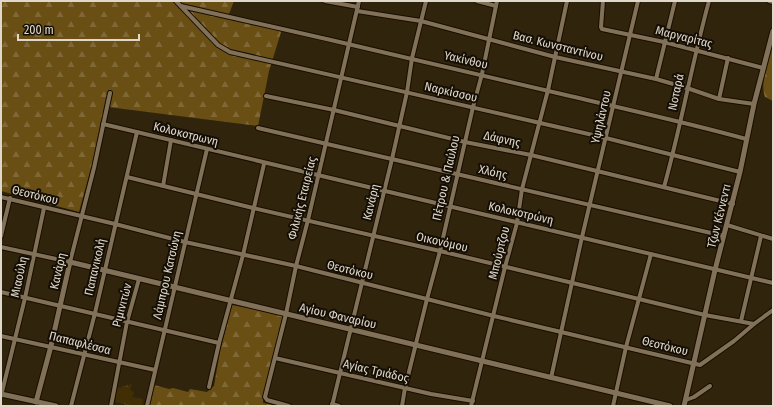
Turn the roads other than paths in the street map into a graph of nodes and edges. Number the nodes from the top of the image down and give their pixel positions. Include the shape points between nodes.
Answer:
1 (176, 1) edge
2 (326, 1) edge
3 (359, 1) edge
4 (426, 1) edge
5 (477, 1) edge
6 (567, 1) edge
7 (603, 1) edge
8 (638, 1) edge
9 (675, 1) edge
10 (708, 1) edge
11 (769, 1) edge
12 (773, 2) edge
13 (496, 3) edge
14 (181, 6) junction
15 (357, 9) junction
16 (421, 21) junction
17 (773, 30) edge
18 (630, 35) junction
19 (489, 39) junction
20 (664, 42) junction
21 (349, 44) junction
22 (771, 45) edge
23 (696, 50) junction
24 (412, 58) junction
25 (555, 58) junction
26 (728, 58) junction
27 (763, 68) junction
28 (622, 72) junction
29 (482, 74) junction
30 (342, 78) junction
31 (656, 79) junction
32 (687, 88) junction
33 (548, 90) junction
34 (407, 92) junction
35 (110, 94) dead end
36 (266, 96) dead end
37 (719, 100) junction
38 (754, 104) junction
39 (613, 106) junction
40 (473, 108) junction
41 (334, 110) junction
42 (680, 121) junction
43 (540, 123) junction
44 (103, 124) junction
45 (398, 125) junction
46 (258, 128) dead end
47 (137, 132) junction
48 (606, 138) junction
49 (746, 138) junction
50 (171, 140) junction
51 (465, 142) junction
52 (326, 144) junction
53 (207, 149) junction
54 (531, 155) junction
55 (673, 155) junction
56 (392, 159) junction
57 (264, 164) junction
58 (598, 172) junction
59 (740, 172) junction
60 (457, 174) junction
61 (318, 176) junction
62 (127, 177) junction
63 (163, 186) junction
64 (664, 187) junction
65 (522, 189) junction
66 (384, 192) junction
67 (197, 194) junction
68 (1, 197) edge
69 (10, 198) junction
70 (733, 204) junction
71 (590, 205) junction
72 (450, 207) junction
73 (44, 208) junction
74 (253, 208) junction
75 (81, 216) junction
76 (308, 220) junction
77 (517, 223) junction
78 (116, 224) junction
79 (727, 225) junction
80 (1, 236) edge
81 (373, 236) junction
82 (724, 236) junction
83 (761, 236) junction
84 (582, 237) junction
85 (773, 239) edge
86 (185, 242) junction
87 (1, 247) edge
88 (440, 251) junction
89 (651, 254) junction
90 (34, 255) junction
91 (243, 255) junction
92 (70, 262) junction
93 (296, 266) junction
94 (505, 267) junction
95 (716, 270) junction
96 (105, 271) junction
97 (750, 279) junction
98 (139, 280) junction
99 (362, 283) junction
100 (572, 283) junction
101 (773, 283) edge
102 (175, 288) junction
103 (1, 292) edge
104 (25, 298) junction
105 (427, 299) junction
106 (639, 299) junction
107 (231, 301) junction
108 (60, 306) junction
109 (773, 310) edge
110 (95, 313) junction
111 (286, 314) junction
112 (705, 315) junction
113 (494, 316) junction
114 (741, 321) junction
115 (127, 322) junction
116 (754, 324) junction
117 (350, 329) junction
118 (165, 330) junction
119 (562, 332) junction
120 (1, 336) edge
121 (16, 339) junction
122 (219, 343) junction
123 (416, 344) junction
124 (51, 346) junction
125 (626, 347) junction
126 (84, 355) junction
127 (275, 358) junction
128 (483, 362) junction
129 (119, 363) junction
130 (694, 364) junction
131 (155, 370) junction
132 (340, 373) junction
133 (551, 378) junction
134 (209, 386) dead end
135 (710, 386) dead end
136 (405, 388) junction
137 (615, 393) junction
138 (1, 395) edge
139 (686, 400) junction
140 (36, 404) edge
141 (472, 404) edge
142 (332, 405) edge
143 (56, 406) edge
144 (71, 406) edge
145 (111, 406) edge
146 (147, 406) edge
147 (289, 406) edge
148 (340, 406) edge
149 (402, 406) edge
150 (613, 406) edge
151 (670, 406) edge
152 (684, 406) edge

1 - 14 street, Ναρκίσσου
2 - 15 street, Βασ. Κωνσταντίνου
3 - 15 street, Φιλικής Εταιρείας
4 - 16 street, Κανάρη
5 - 13 street
6 - 25 street, Μπούρτζου
7 - 18 street, Μαργαρίτας via 602,29
8 - 18 street, Υψηλάντου
9 - 20 street
10 - 23 street, Νοταρά
11 - 12 street
13 - 19 street, Πέτρου & Παύλου
14 - 21 street, Υακίνθου
14 - 30 street, Ναρκίσσου via 218,45 230,52
15 - 16 street, Βασ. Κωνσταντίνου
15 - 21 street, Φιλικής Εταιρείας
16 - 19 street, Βασ. Κωνσταντίνου
16 - 24 street, Κανάρη
17 - 22 street, Τζων Κέννεντι
18 - 20 street, Μαργαρίτας
18 - 28 street, Υψηλάντου
19 - 25 street, Βασ. Κωνσταντίνου
19 - 29 street, Πέτρου & Παύλου
20 - 23 street, Μαργαρίτας
20 - 31 street
21 - 24 street, Υακίνθου
21 - 30 street, Φιλικής Εταιρείας
22 - 27 street, Τζων Κέννεντι
23 - 26 street, Μαργαρίτας
23 - 32 street, Νοταρά
24 - 29 street, Υακίνθου
24 - 34 street, Κανάρη
25 - 28 street, Βασ. Κωνσταντίνου
25 - 33 street, Μπούρτζου
26 - 27 street, Μαργαρίτας
26 - 37 street
27 - 38 street, Τζων Κέννεντι
28 - 31 street, Βασ. Κωνσταντίνου
28 - 39 street, Υψηλάντου
29 - 33 street, Υακίνθου
29 - 40 street, Πέτρου & Παύλου
30 - 34 street, Ναρκίσσου
30 - 41 street, Φιλικής Εταιρείας
31 - 32 street, Βασ. Κωνσταντίνου
32 - 37 street, Βασ. Κωνσταντίνου
32 - 42 street, Νοταρά
33 - 39 street, Υακίνθου
33 - 43 street, Μπούρτζου
34 - 40 street, Ναρκίσσου
34 - 45 street, Κανάρη
35 - 44 street, Κανάρη
36 - 41 street, Δάφνης
37 - 38 street, Βασ. Κωνσταντίνου
38 - 49 street, Τζων Κέννεντι
39 - 42 street, Υακίνθου
39 - 48 street, Υψηλάντου
40 - 43 street, Ναρκίσσου
40 - 51 street, Πέτρου & Παύλου
41 - 45 street, Δάφνης
41 - 52 street, Φιλικής Εταιρείας
42 - 49 street, Υακίνθου
42 - 55 street, Νοταρά
43 - 48 street, Ναρκίσσου
43 - 54 street, Μπούρτζου
44 - 47 street, Κολοκοτρωνη
44 - 75 street, Κανάρη
45 - 51 street, Δάφνης
45 - 56 street, Κανάρη
46 - 52 street, Χλόης
47 - 50 street, Κολοκοτρωνη
47 - 62 street, Παπανικολή
48 - 55 street, Ναρκίσσου
48 - 58 street, Υψηλάντου
49 - 59 street, Τζων Κέννεντι
50 - 53 street, Κολοκοτρωνη
50 - 63 street
51 - 54 street, Δάφνης
51 - 60 street, Πέτρου & Παύλου
52 - 56 street, Χλόης
52 - 61 street, Φιλικής Εταιρείας
53 - 57 street, Κολοκοτρωνη
53 - 67 street, Λάμπρου Κατσώνη
54 - 58 street, Δάφνης
54 - 65 street, Μπούρτζου
55 - 59 street, Ναρκίσσου
55 - 64 street, Νοταρά
56 - 60 street, Χλόης
56 - 66 street, Κανάρη
57 - 61 street, Κολοκοτρώνη
57 - 74 street
58 - 64 street, Δάφνης
58 - 71 street, Υψηλάντου
59 - 70 street, Τζων Κέννεντι
60 - 65 street, Χλόης
60 - 72 street, Πέτρου & Παύλου
61 - 66 street, Κολοκοτρώνη
61 - 76 street, Φιλικής Εταιρείας
62 - 63 street, Οικονόμου
62 - 78 street, Παπανικολή
63 - 67 street, Οικονόμου
64 - 70 street, Δάφνης
65 - 71 street, Χλόης
65 - 77 street, Μπούρτζου
66 - 72 street, Κολοκοτρώνη
66 - 81 street, Κανάρη
67 - 74 street, Οικονόμου
67 - 86 street, Λάμπρου Κατσώνη
68 - 69 street, Θεοτόκου
69 - 73 street, Θεοτόκου
69 - 80 street
70 - 79 street, Τζων Κέννεντι
71 - 82 street, Χλόης
71 - 84 street, Υψηλάντου
72 - 77 street, Κολοκοτρώνη
72 - 88 street, Πέτρου & Παύλου
73 - 75 street, Θεοτόκου
73 - 90 street, Μιαούλη
74 - 76 street, Οικονόμου
74 - 91 street
75 - 78 street, Θεοτόκου
75 - 92 street, Κανάρη
76 - 81 street, Οικονόμου
76 - 93 street, Φιλικής Εταιρείας
77 - 84 street, Κολοκοτρώνη
77 - 94 street, Μπούρτζου
78 - 86 street, Θεοτόκου
78 - 96 street, Παπανικολή
79 - 82 street, Τζων Κέννεντι
79 - 83 street
81 - 88 street, Οικονόμου
81 - 99 street, Κανάρη
82 - 95 street, Τζων Κέννεντι
83 - 85 street
83 - 97 street
84 - 89 street, Κολοκοτρώνη
84 - 100 street, Υψηλάντου
86 - 91 street, Θεοτόκου
86 - 102 street, Λάμπρου Κατσώνη
87 - 90 street, Αγίου Φαναρίου
88 - 94 street, Οικονόμου
88 - 105 street, Πέτρου & Παύλου
89 - 95 street, Κολοκοτρώνη
89 - 106 street
90 - 92 street, Αγίου Φαναρίου
90 - 104 street, Μιαούλη
91 - 93 street, Θεοτόκου
91 - 107 street
92 - 96 street, Αγίου Φαναρίου
92 - 108 street, Κανάρη
93 - 99 street, Θεοτόκου
93 - 111 street, Φιλικής Εταιρείας
94 - 100 street, Οικονόμου
94 - 113 street, Μπούρτζου
95 - 97 street, Κολοκοτρώνη
95 - 112 street, Τζων Κέννεντι
96 - 98 street, Αγίου Φαναρίου
96 - 110 street, Παπανικολή
97 - 101 street, Κολοκοτρώνη
97 - 114 street
98 - 102 street, Αγίου Φαναρίου
98 - 115 street, Ριμινιτών
99 - 105 street, Θεοτόκου
99 - 117 street, Κανάρη
100 - 106 street, Οικονόμου
100 - 119 street, Υψηλάντου
102 - 107 street, Αγίου Φαναρίου
102 - 118 street, Λάμπρου Κατσώνη
103 - 104 street
104 - 108 street
104 - 121 street, Μιαούλη
105 - 113 street, Θεοτόκου
105 - 123 street, Πέτρου & Παύλου
106 - 112 street, Οικονόμου
106 - 125 street
107 - 111 street, Αγίου Φαναρίου
107 - 122 street
108 - 110 street
108 - 124 street, Κανάρη
109 - 116 street
110 - 115 street
110 - 126 street, Παπανικολή
111 - 117 street, Αγίου Φαναρίου
111 - 127 street, Φιλικής Εταιρείας
112 - 114 street, Οικονόμου
112 - 130 street, Τζων Κέννεντι
113 - 119 street, Θεοτόκου
113 - 128 street, Μπούρτζου
114 - 116 street, Οικονόμου
115 - 118 street
115 - 129 street, Ριμινιτών
116 - 130 street via 703,364
117 - 123 street, Αγίου Φαναρίου
117 - 132 street, Κανάρη
118 - 122 street
118 - 131 street, Λάμπρου Κατσώνη
119 - 125 street, Θεοτόκου
119 - 133 street, Υψηλάντου
120 - 121 street, Παπαφλέσσα
121 - 124 street, Παπαφλέσσα
121 - 138 street, Μιαούλη
122 - 134 street
123 - 128 street, Αγίου Φαναρίου
123 - 136 street, Πέτρου & Παύλου
124 - 126 street, Παπαφλέσσα
124 - 140 street, Κανάρη
125 - 130 street, Θεοτόκου
125 - 137 street
126 - 129 street, Παπαφλέσσα
126 - 144 street, Παπανικολή
127 - 132 street, Αγίας Τριάδος
127 - 147 street, Φιλικής Εταιρείας via 265,399
128 - 133 street, Αγίου Φαναρίου
128 - 141 street, Μπούρτζου
129 - 131 street, Παπαφλέσσα
129 - 145 street, Ριμινιτών
130 - 139 street, Τζων Κέννεντι
131 - 146 street, Λάμπρου Κατσώνη
132 - 136 street, Αγίας Τριάδος
132 - 142 street, Κανάρη
133 - 137 street, Αγίου Φαναρίου
135 - 139 street
136 - 141 street, Αγίας Τριάδος
136 - 149 street, Πέτρου & Παύλου
137 - 150 street
137 - 151 street, Αγίου Φαναρίου
138 - 140 street
139 - 152 street, Τζων Κέννεντι
140 - 143 street
142 - 148 street

